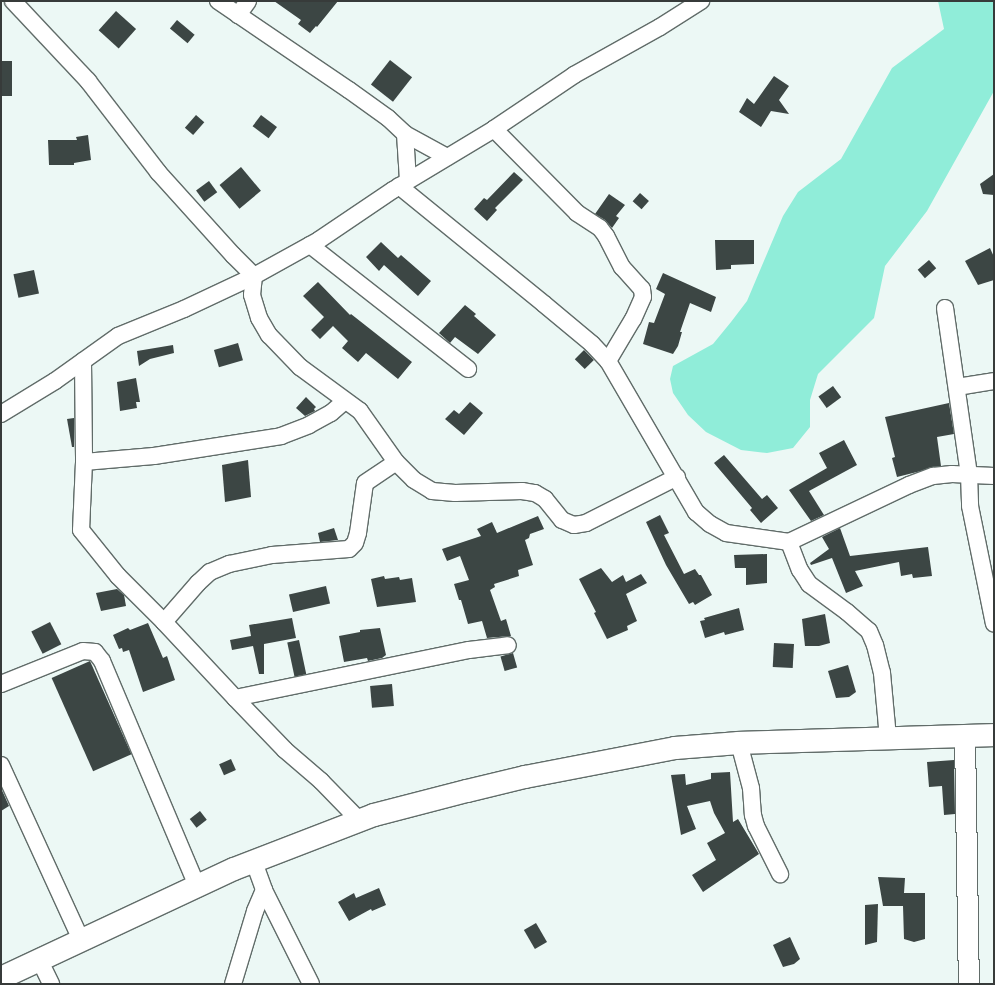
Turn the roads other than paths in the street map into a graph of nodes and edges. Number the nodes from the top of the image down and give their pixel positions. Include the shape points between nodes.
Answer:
1 (13, 1) edge
2 (218, 1) edge
3 (248, 1) edge
4 (701, 1) edge
5 (238, 15) junction
6 (494, 129) junction
7 (405, 134) junction
8 (447, 157) junction
9 (404, 183) junction
10 (310, 245) junction
11 (254, 276) junction
12 (945, 308) dead end
13 (83, 361) junction
14 (608, 361) junction
15 (468, 369) dead end
16 (994, 381) edge
17 (957, 387) junction
18 (345, 401) junction
19 (1, 414) edge
20 (84, 462) junction
21 (396, 462) junction
22 (969, 474) junction
23 (994, 476) edge
24 (677, 477) junction
25 (790, 542) junction
26 (164, 622) junction
27 (994, 624) edge
28 (508, 645) dead end
29 (1, 684) edge
30 (235, 698) junction
31 (994, 735) edge
32 (965, 736) junction
33 (888, 738) junction
34 (739, 743) junction
35 (1, 765) edge
36 (360, 821) junction
37 (254, 862) junction
38 (780, 874) dead end
39 (197, 886) junction
40 (264, 890) junction
41 (81, 940) junction
42 (39, 959) junction
43 (1, 978) edge
44 (51, 984) edge
45 (233, 984) edge
46 (311, 984) edge
47 (969, 984) edge

1 - 11 street via 88,81 158,172
2 - 5 street
3 - 5 street
4 - 6 street via 574,75
5 - 7 street via 388,118
6 - 8 street
6 - 14 street via 577,213 600,228 622,267 642,289 643,297 633,319
7 - 8 street
7 - 9 street
8 - 9 street
9 - 10 street
9 - 14 street via 592,344
10 - 11 street
10 - 15 street
11 - 13 street via 118,336
11 - 18 street via 252,295 259,318 269,335 300,366
12 - 17 street
13 - 19 street
13 - 20 street
14 - 24 street
16 - 17 street
17 - 22 street
18 - 20 street via 331,413 281,436 154,456
18 - 21 street via 360,411
20 - 26 street via 81,530 118,576
21 - 24 street via 414,480 432,491 455,494 522,491 535,494 545,499 562,520 574,525 586,523
21 - 26 street via 365,483 358,534 355,543 348,549 272,555 229,564 210,572 202,579
22 - 23 street
22 - 25 street via 933,476 909,485
22 - 27 street via 973,526
24 - 25 street via 696,512 710,524 726,533
25 - 33 street via 800,570 809,584 869,631 876,645 882,673
26 - 30 street
28 - 30 street via 469,650
29 - 39 street via 83,651 95,652 102,661
30 - 36 street
31 - 32 highway
32 - 33 highway
32 - 47 street
33 - 34 highway
34 - 36 highway via 675,748 525,777
34 - 38 street via 751,788 756,826
35 - 41 street
36 - 37 highway
37 - 39 highway
37 - 40 street
39 - 41 highway
40 - 45 street
40 - 46 street
41 - 42 highway
42 - 43 highway
42 - 44 street

